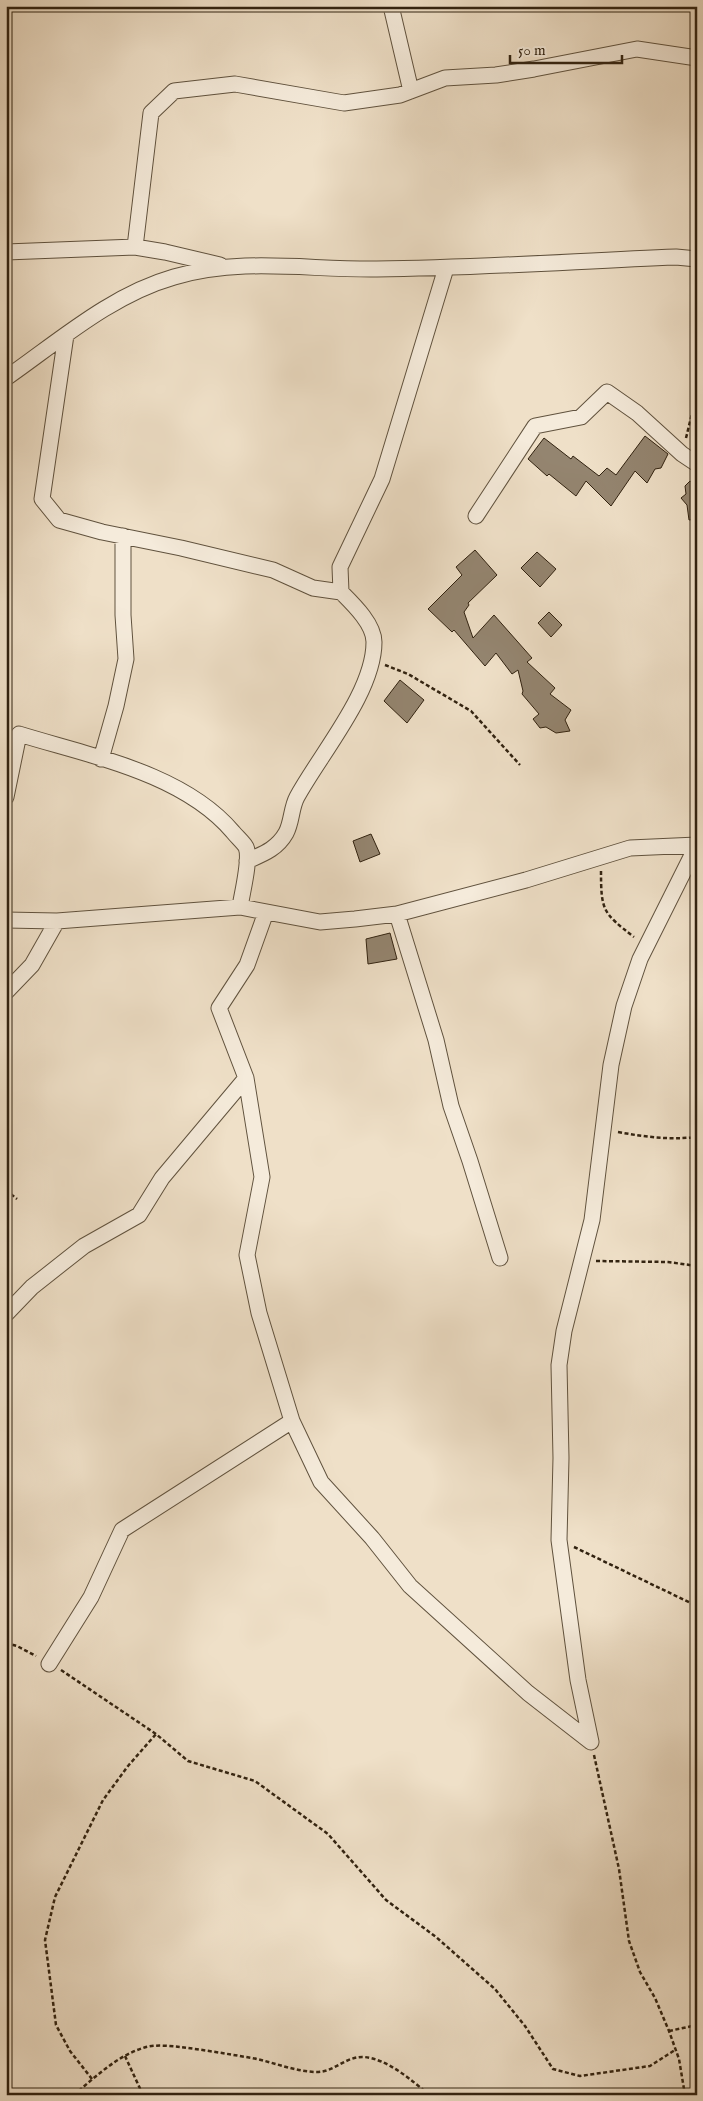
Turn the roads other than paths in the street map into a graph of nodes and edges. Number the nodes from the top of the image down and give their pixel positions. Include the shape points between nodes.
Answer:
1 (391, 6) edge
2 (697, 58) edge
3 (411, 91) junction
4 (135, 247) junction
5 (6, 252) edge
6 (697, 259) edge
7 (226, 267) junction
8 (446, 268) junction
9 (66, 335) junction
10 (6, 378) edge
11 (697, 464) edge
12 (476, 516) dead end
13 (123, 536) junction
14 (342, 592) junction
15 (101, 759) junction
16 (6, 797) edge
17 (247, 861) junction
18 (240, 907) junction
19 (266, 912) junction
20 (397, 914) junction
21 (6, 920) edge
22 (57, 921) junction
23 (6, 992) edge
24 (246, 1078) junction
25 (500, 1258) dead end
26 (6, 1314) edge
27 (292, 1421) junction
28 (49, 1664) road end

1 - 3 street
2 - 3 street via 637,49 515,72 444,78
3 - 4 street via 344,103 235,84 174,91 151,113
4 - 5 street
4 - 7 street
6 - 8 street via 676,257
7 - 8 street via 262,264 371,269
7 - 9 street via 173,277 144,288
8 - 14 street via 382,478 340,567
9 - 10 street
9 - 13 street via 42,499 59,520
11 - 12 street via 607,392 581,417 535,426
13 - 14 street via 274,570 313,588
13 - 15 street via 126,659
14 - 17 street via 363,614 375,640 370,668 355,704 296,799 286,832 269,852
15 - 16 street via 19,734
15 - 17 street via 128,767 186,793 224,821 246,847
17 - 18 street
18 - 19 street
18 - 22 street
19 - 20 street via 320,922
19 - 24 street via 247,965 219,1008
20 - 25 street via 436,1040 451,1106
20 - 27 street via 630,848 697,845 640,959 622,1014 611,1065 592,1220 564,1331 559,1365 559,1540 578,1680 591,1742 528,1693 410,1586 321,1482
21 - 22 street
22 - 23 street via 32,965
24 - 26 street via 162,1178 139,1215 84,1246 32,1287
24 - 27 street via 262,1177 247,1255 259,1313
27 - 28 street via 122,1530 91,1597

